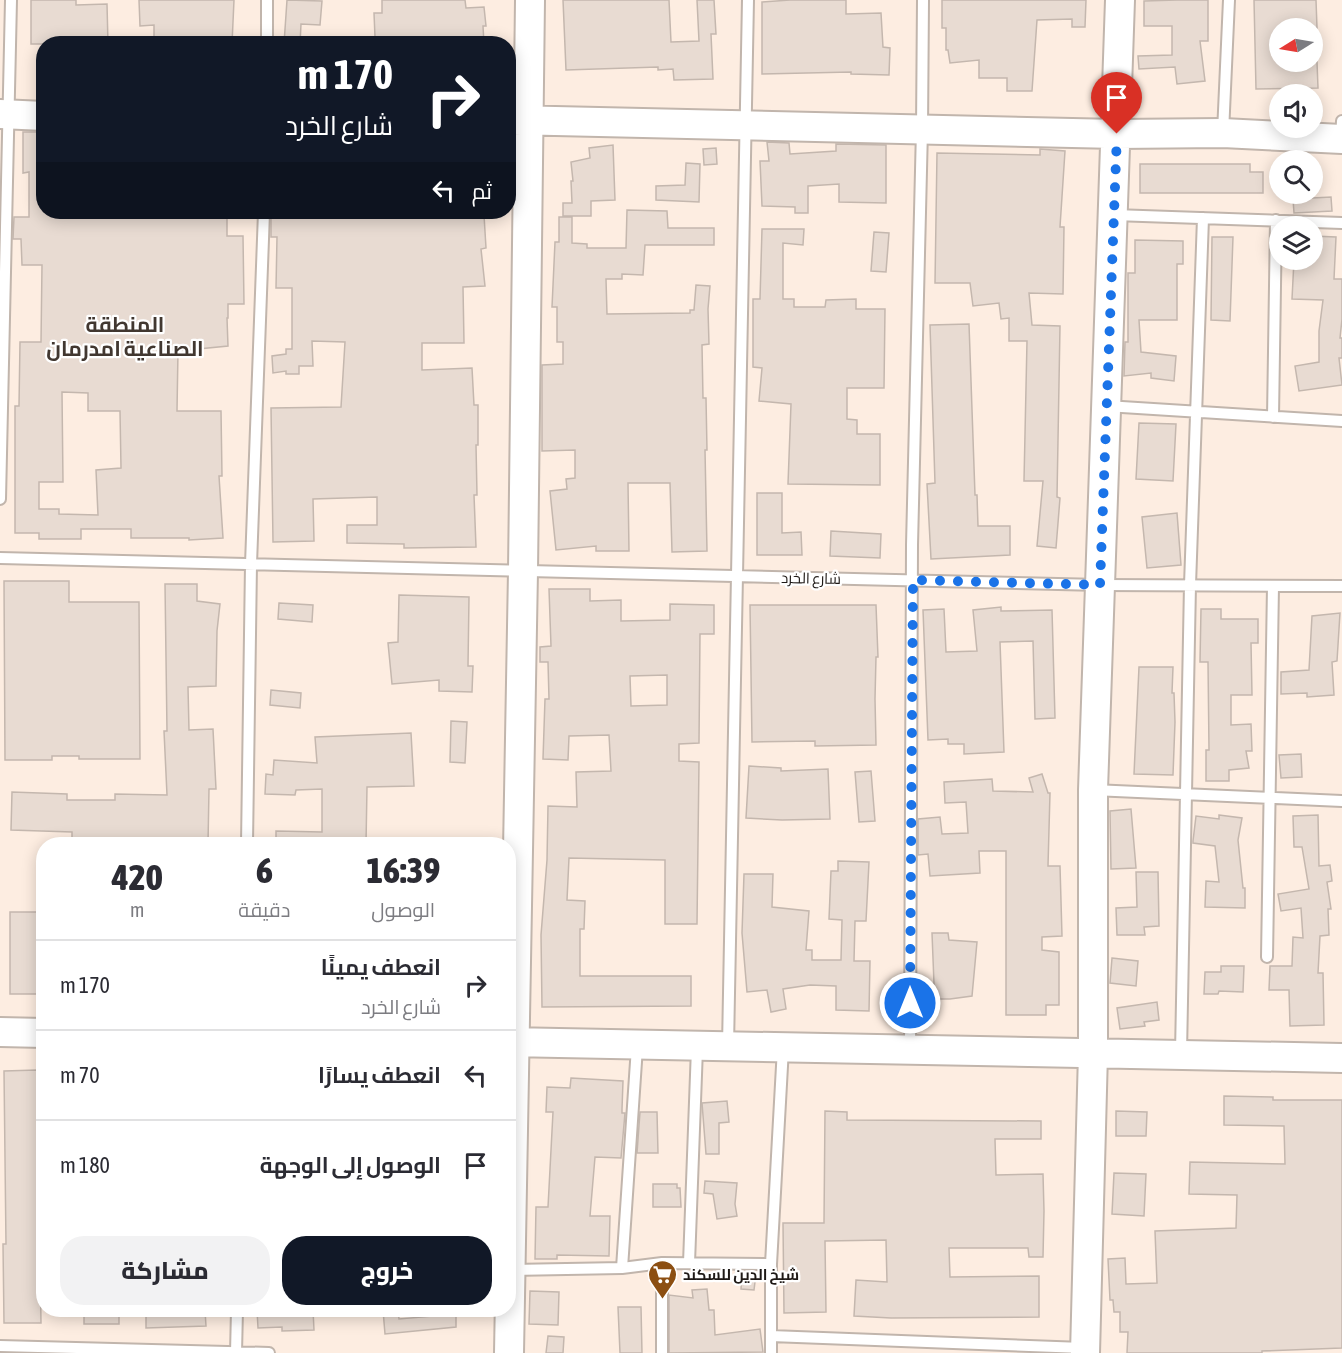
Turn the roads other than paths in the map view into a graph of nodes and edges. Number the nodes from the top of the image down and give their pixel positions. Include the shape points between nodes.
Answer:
1 (10, 0) edge
2 (267, 0) edge
3 (530, 0) edge
4 (748, 0) edge
5 (923, 0) edge
6 (1120, 0) edge
7 (1228, 0) edge
8 (267, 36) edge
9 (4, 114) edge
10 (36, 116) edge
11 (518, 120) edge
12 (746, 125) junction
13 (922, 129) junction
14 (1223, 133) junction
15 (1342, 133) edge
16 (1117, 134) junction
17 (1114, 215) junction
18 (1203, 218) junction
19 (264, 219) edge
20 (1269, 220) edge
21 (1323, 222) edge
22 (1342, 223) edge
23 (1275, 270) edge
24 (1107, 406) junction
25 (1197, 412) junction
26 (1273, 417) junction
27 (1342, 422) edge
28 (0, 499) edge
29 (0, 558) edge
30 (251, 564) junction
31 (523, 571) junction
32 (737, 576) junction
33 (913, 580) junction
34 (1100, 585) junction
35 (1190, 585) junction
36 (1273, 586) junction
37 (1342, 586) edge
38 (1093, 790) junction
39 (1187, 795) junction
40 (1270, 798) junction
41 (1342, 801) edge
42 (247, 837) edge
43 (516, 871) edge
44 (1266, 957) dead end
45 (0, 1032) edge
46 (36, 1033) edge
47 (516, 1042) edge
48 (637, 1043) junction
49 (697, 1044) junction
50 (728, 1046) junction
51 (783, 1047) junction
52 (910, 1050) junction
53 (1093, 1053) junction
54 (1181, 1053) junction
55 (1342, 1058) edge
56 (662, 1263) junction
57 (690, 1263) junction
58 (771, 1264) junction
59 (622, 1268) junction
60 (516, 1270) edge
61 (237, 1317) edge
62 (510, 1317) edge
63 (771, 1336) junction
64 (0, 1346) edge
65 (1085, 1351) edge
66 (237, 1353) edge
67 (269, 1353) edge
68 (509, 1353) edge
69 (662, 1353) edge
70 (771, 1353) edge

1 - 9 lane
2 - 8 lane
3 - 11 street
4 - 12 lane
5 - 13 lane
6 - 16 street
7 - 14 lane
9 - 10 street
9 - 28 lane
11 - 12 street
11 - 31 street
12 - 13 street
12 - 32 lane
13 - 16 street
13 - 33 lane
14 - 15 street
14 - 16 street
16 - 17 street
17 - 18 lane
17 - 24 street
18 - 20 lane
18 - 25 lane
19 - 30 lane
21 - 22 lane
23 - 26 lane
24 - 25 lane
24 - 34 street
25 - 26 lane
25 - 35 lane
26 - 27 lane
29 - 30 lane, شارع الخرد
30 - 31 lane, شارع الخرد
30 - 42 lane
31 - 32 lane, شارع الخرد
31 - 43 street
32 - 33 lane, شارع الخرد
32 - 50 lane
33 - 34 lane, شارع الخرد
33 - 52 lane
34 - 35 lane, شارع الخرد
34 - 38 street
35 - 36 lane, شارع الخرد
35 - 39 lane
36 - 37 lane, شارع الخرد
36 - 40 lane
38 - 39 lane
38 - 53 street
39 - 40 lane
39 - 54 lane
40 - 41 lane
40 - 44 lane
45 - 46 street
47 - 48 street
48 - 49 street
48 - 59 lane
49 - 50 street
49 - 57 lane
50 - 51 street
51 - 52 street
51 - 58 lane
52 - 53 street
53 - 54 street
53 - 65 street
54 - 55 street
56 - 57 lane
56 - 59 lane
56 - 69 lane
57 - 58 lane
58 - 63 lane
59 - 60 lane
61 - 66 lane
62 - 68 street
63 - 65 lane
63 - 70 lane
64 - 66 lane
66 - 67 lane

